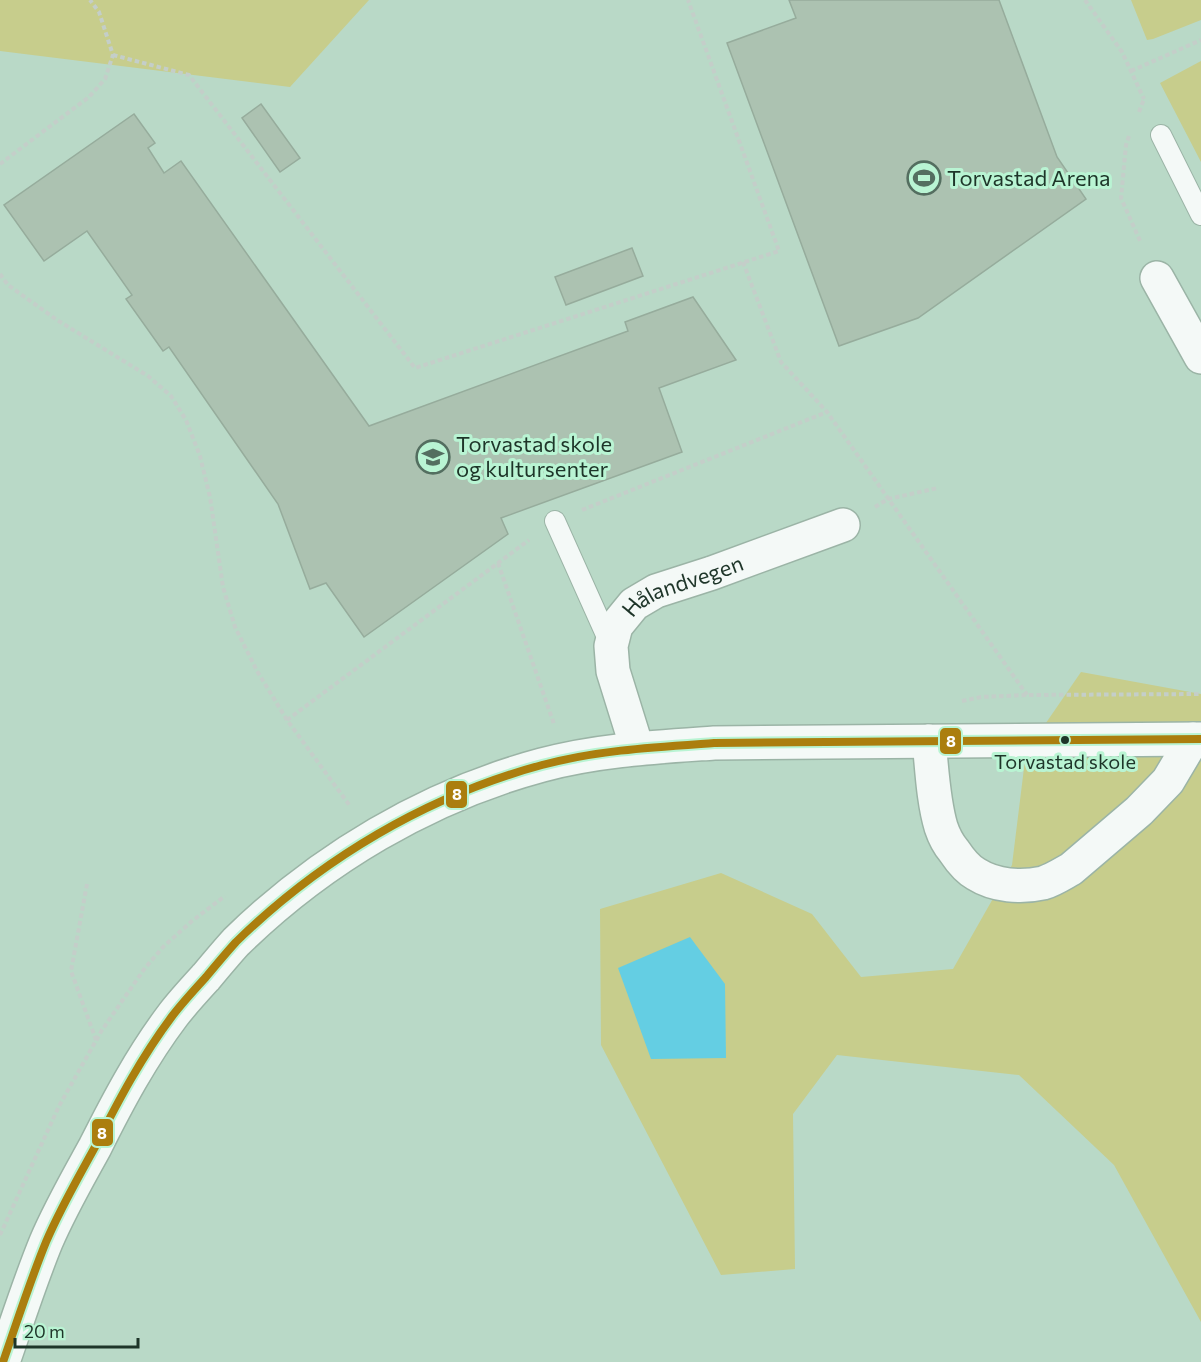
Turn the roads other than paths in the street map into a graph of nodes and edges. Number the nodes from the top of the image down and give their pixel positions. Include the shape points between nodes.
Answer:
1 (1161, 135) road end
2 (1201, 215) edge
3 (1157, 278) road end
4 (1201, 357) edge
5 (555, 521) road end
6 (843, 525) dead end
7 (610, 646) junction
8 (1197, 739) edge
9 (929, 741) junction
10 (637, 748) junction
11 (3, 1362) edge

1 - 2 lane
3 - 4 main road
5 - 7 lane
6 - 7 main road, Hålandvegen via 656,591 634,604 616,626
7 - 10 main road, Hålandvegen via 613,671
8 - 9 main road
8 - 9 main road via 1168,781 1139,811 1071,869 1043,883 1015,886 975,874 947,841 937,809
9 - 10 main road via 714,743
10 - 11 main road via 543,765 428,807 325,867 235,943 174,1014 119,1100 47,1241

